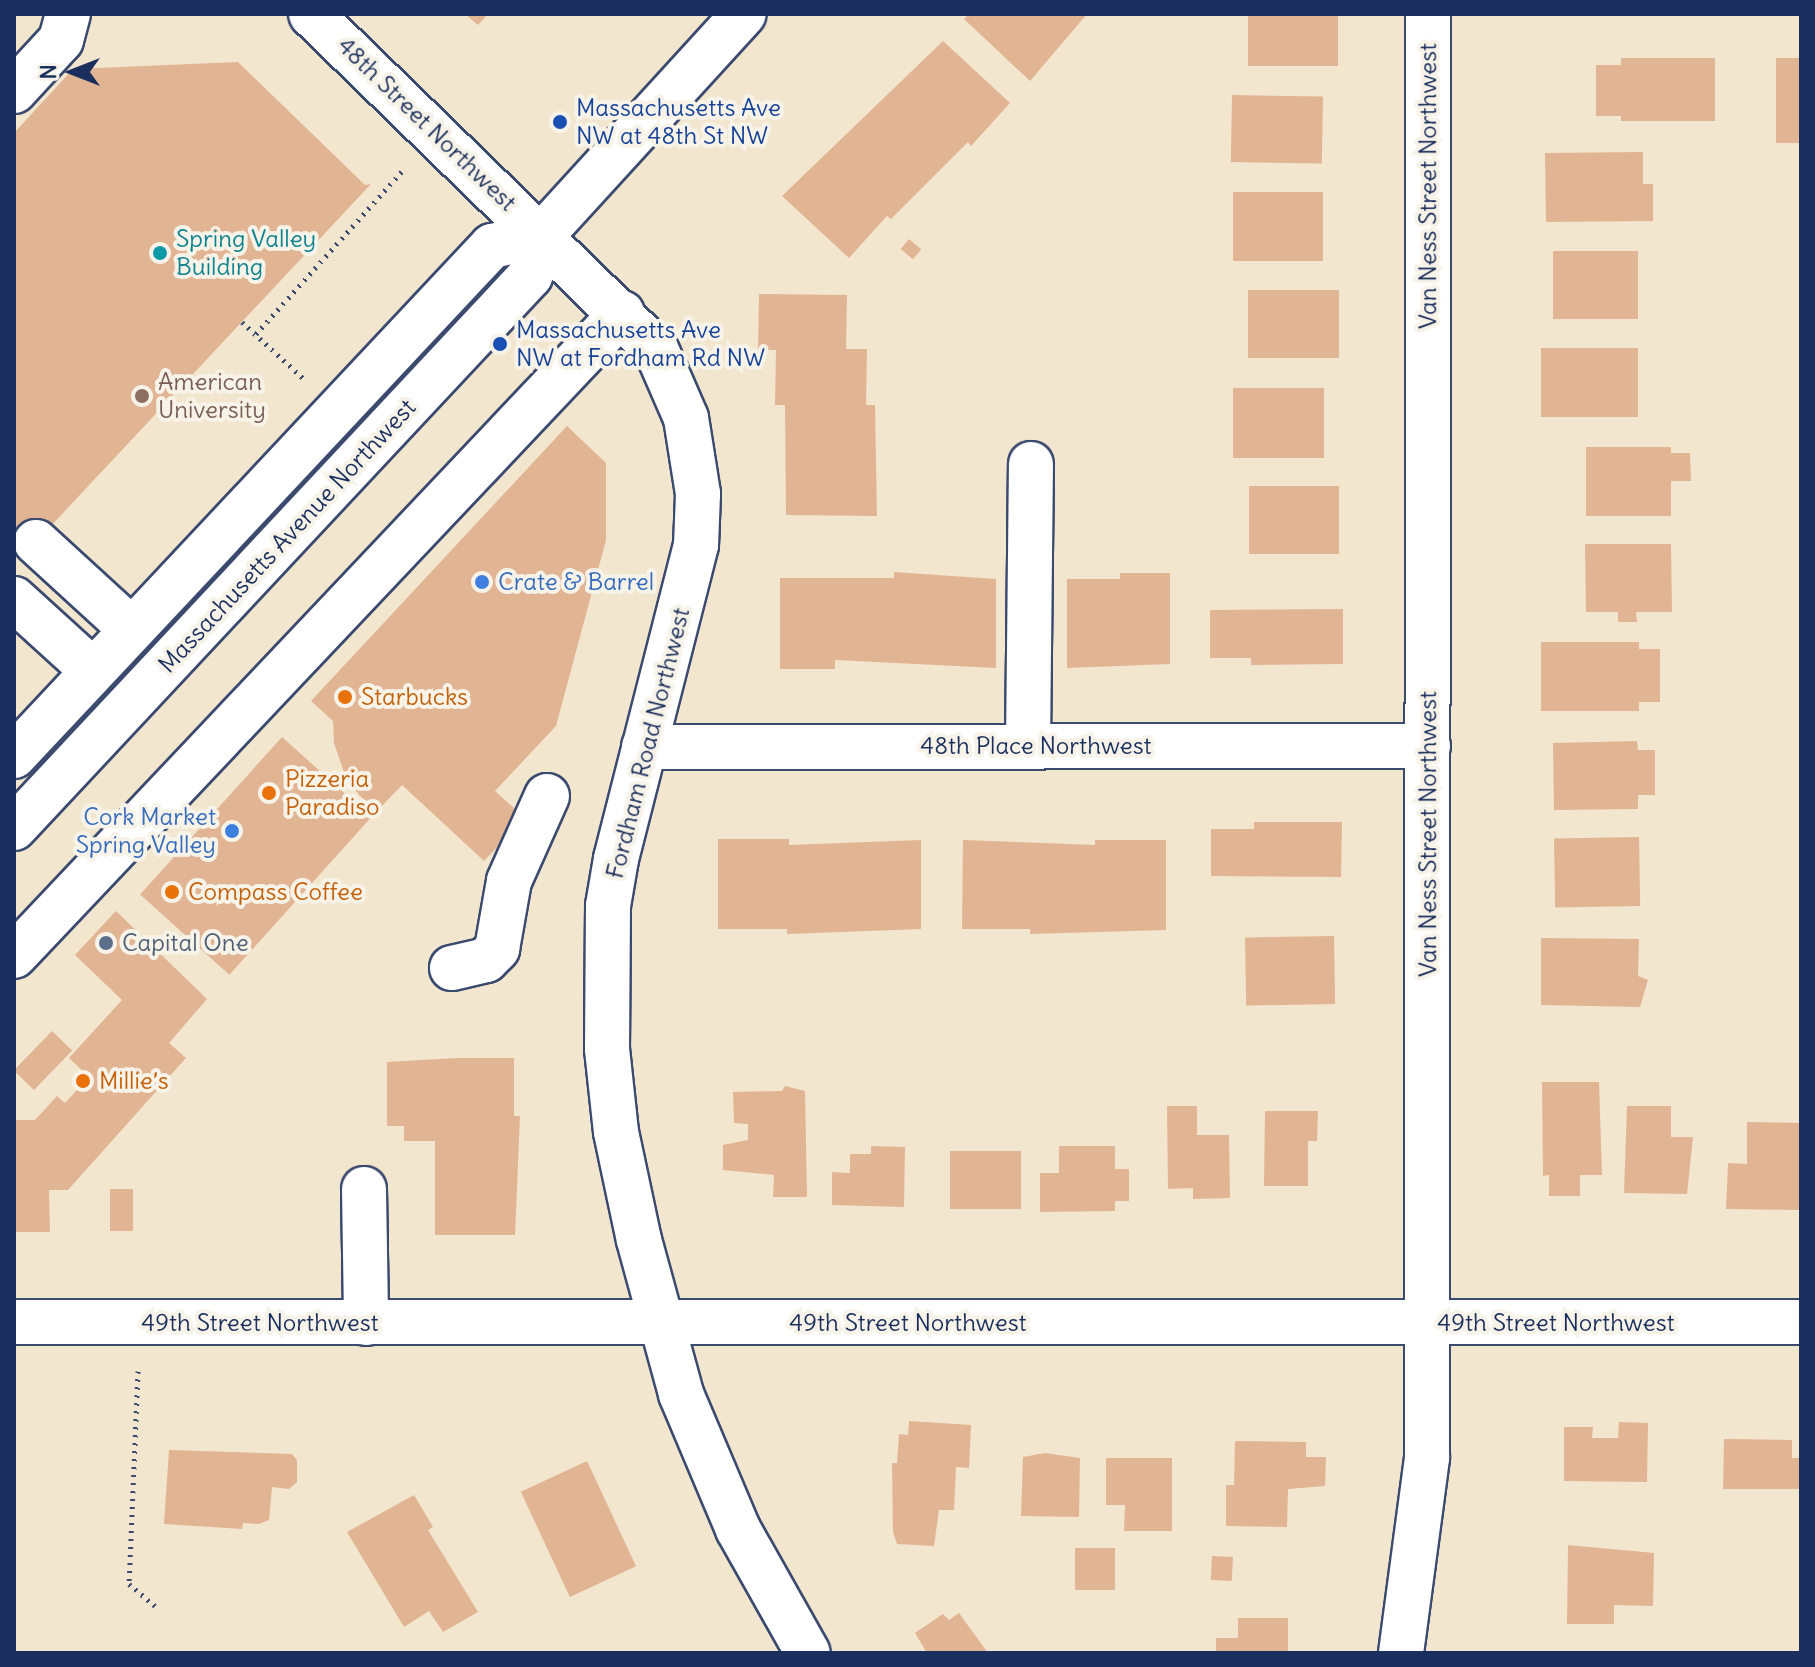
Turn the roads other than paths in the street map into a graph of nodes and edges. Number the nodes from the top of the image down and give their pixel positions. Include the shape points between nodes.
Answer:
1 (68, 14) edge
2 (311, 14) edge
3 (744, 14) edge
4 (1428, 14) edge
5 (14, 91) edge
6 (542, 235) junction
7 (622, 313) junction
8 (1031, 464) dead end
9 (36, 542) dead end
10 (14, 599) edge
11 (130, 628) junction
12 (91, 669) junction
13 (1028, 746) junction
14 (1428, 746) junction
15 (644, 747) junction
16 (14, 756) edge
17 (547, 796) dead end
18 (14, 828) edge
19 (19, 941) edge
20 (452, 968) dead end
21 (364, 1189) dead end
22 (14, 1322) edge
23 (1801, 1322) edge
24 (366, 1323) junction
25 (661, 1323) junction
26 (1427, 1323) junction
27 (808, 1653) edge
28 (1401, 1653) edge

1 - 5 street via 61,40
2 - 6 street, 48th Street Northwest
3 - 6 street, Massachusetts Avenue Northwest
4 - 14 street, Van Ness Street Northwest
6 - 7 street, Fordham Road Northwest
6 - 11 street, Massachusetts Avenue Northwest via 492,246
6 - 18 street, Massachusetts Avenue Northwest via 530,276
7 - 15 street, Fordham Road Northwest via 656,349 678,394 698,494 691,570
7 - 19 street
8 - 13 street
9 - 11 street
10 - 12 street
11 - 12 street, Massachusetts Avenue Northwest
12 - 16 street, Massachusetts Avenue Northwest
13 - 14 street, 48th Place Northwest
13 - 15 street, 48th Place Northwest
14 - 26 street, Van Ness Street Northwest
15 - 25 street, Fordham Road Northwest via 608,906 605,990 616,1132
17 - 20 street via 509,881 497,949 486,960
21 - 24 street
22 - 24 street, 49th Street Northwest
23 - 26 street, 49th Street Northwest
24 - 25 street, 49th Street Northwest
25 - 26 street, 49th Street Northwest
25 - 27 street, Fordham Road Northwest via 717,1485
26 - 28 street, Van Ness Street Northwest via 1424,1502

